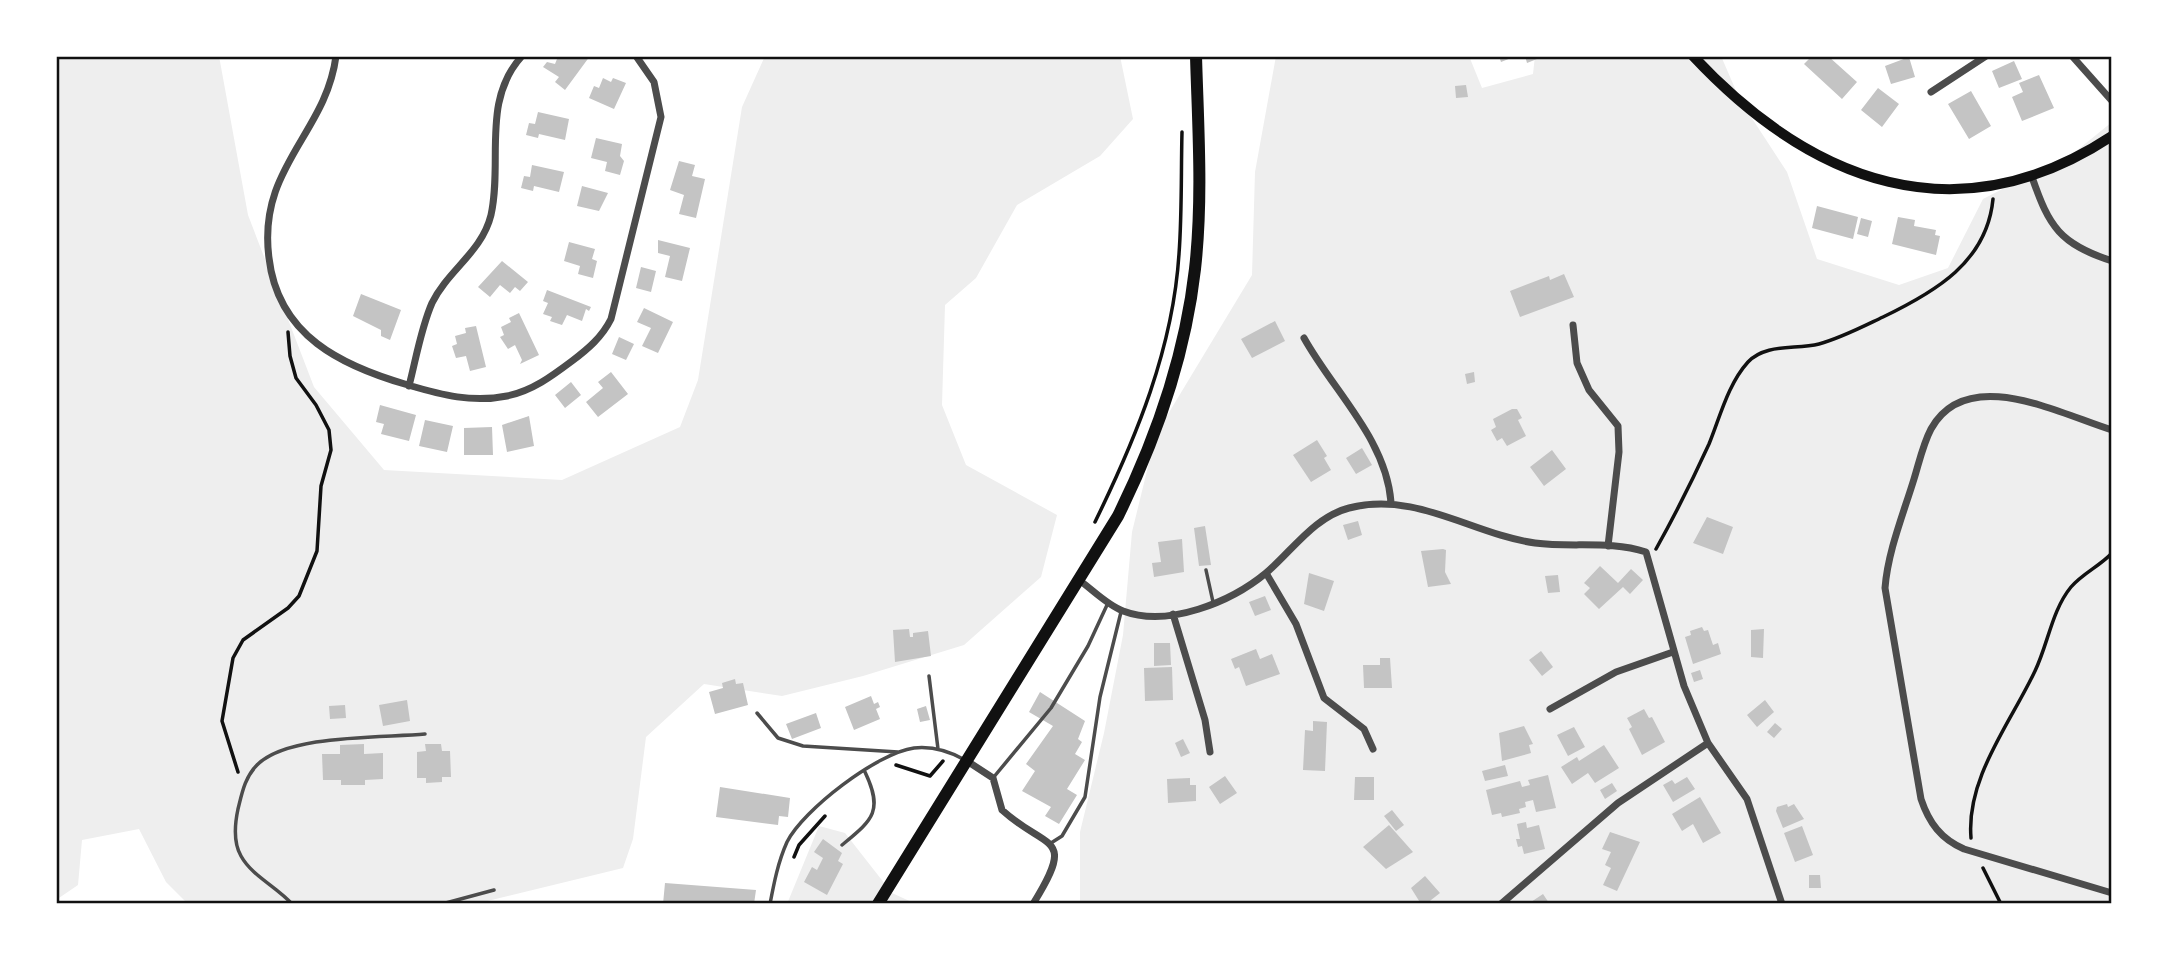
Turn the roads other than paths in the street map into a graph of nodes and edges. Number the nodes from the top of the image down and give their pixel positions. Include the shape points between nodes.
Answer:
1 (336, 56) edge
2 (522, 56) edge
3 (636, 56) edge
4 (1196, 56) edge
5 (1693, 56) edge
6 (1986, 56) edge
7 (2072, 56) edge
8 (1931, 92) dead end
9 (2112, 101) edge
10 (2112, 136) edge
11 (2032, 177) junction
12 (2112, 261) edge
13 (1573, 325) dead end
14 (1304, 338) dead end
15 (409, 386) junction
16 (2112, 430) edge
17 (1391, 502) junction
18 (1608, 546) junction
19 (1206, 570) dead end
20 (1266, 573) junction
21 (1079, 580) junction
22 (1108, 603) junction
23 (1214, 603) junction
24 (1121, 610) junction
25 (1173, 614) junction
26 (1673, 652) junction
27 (929, 676) dead end
28 (1550, 709) dead end
29 (757, 712) dead end
30 (425, 734) dead end
31 (1708, 743) junction
32 (937, 749) junction
33 (1373, 749) dead end
34 (900, 752) junction
35 (1210, 752) dead end
36 (967, 761) junction
37 (865, 771) junction
38 (993, 778) junction
39 (1051, 843) junction
40 (842, 845) dead end
41 (494, 890) dead end
42 (2112, 893) edge
43 (292, 904) edge
44 (442, 904) edge
45 (769, 904) edge
46 (878, 904) edge
47 (1033, 904) edge
48 (1501, 904) edge
49 (1782, 904) edge

1 - 15 street via 321,104 280,173 271,205 272,277 287,310 310,338 337,360
2 - 15 street via 498,98 492,203 486,228 432,304
3 - 15 street via 654,82 661,117 607,328 594,344 548,379 515,394 454,398
4 - 21 main road via 1199,208 1195,266 1179,361 1142,468
5 - 11 main road via 1726,91 1776,130 1851,172 1937,188 1994,186
6 - 8 street
7 - 9 street
10 - 11 main road via 2070,162
11 - 12 street via 2056,231 2075,247
13 - 18 street via 1577,363 1589,390 1618,426
14 - 17 street via 1367,433 1388,480
16 - 42 street via 2009,397 1988,394 1952,405 1927,439 1889,558 1886,603 1926,814 1945,839 1976,853
17 - 18 street via 1535,543
17 - 20 street via 1349,508 1330,516
18 - 26 street via 1643,551 1650,561
19 - 23 lane
20 - 23 street
20 - 33 street via 1296,624 1324,698 1364,729
21 - 22 street
21 - 36 main road
22 - 24 street
22 - 38 lane via 1051,708
23 - 25 street
24 - 25 street via 1145,617
24 - 39 lane via 1100,697 1084,797 1062,836
25 - 35 street
26 - 28 street via 1627,667
26 - 31 street
27 - 32 lane
29 - 34 lane via 778,738 803,746
30 - 43 lane via 317,743 278,751 259,762 243,788 235,823 241,857
31 - 48 street via 1618,803
31 - 49 street via 1747,799
32 - 34 lane
32 - 36 lane
34 - 37 lane
36 - 38 street
36 - 46 main road
37 - 40 lane via 874,816
37 - 45 lane via 806,814 788,841
38 - 39 street via 1002,810
39 - 47 street via 1055,865
41 - 44 lane

